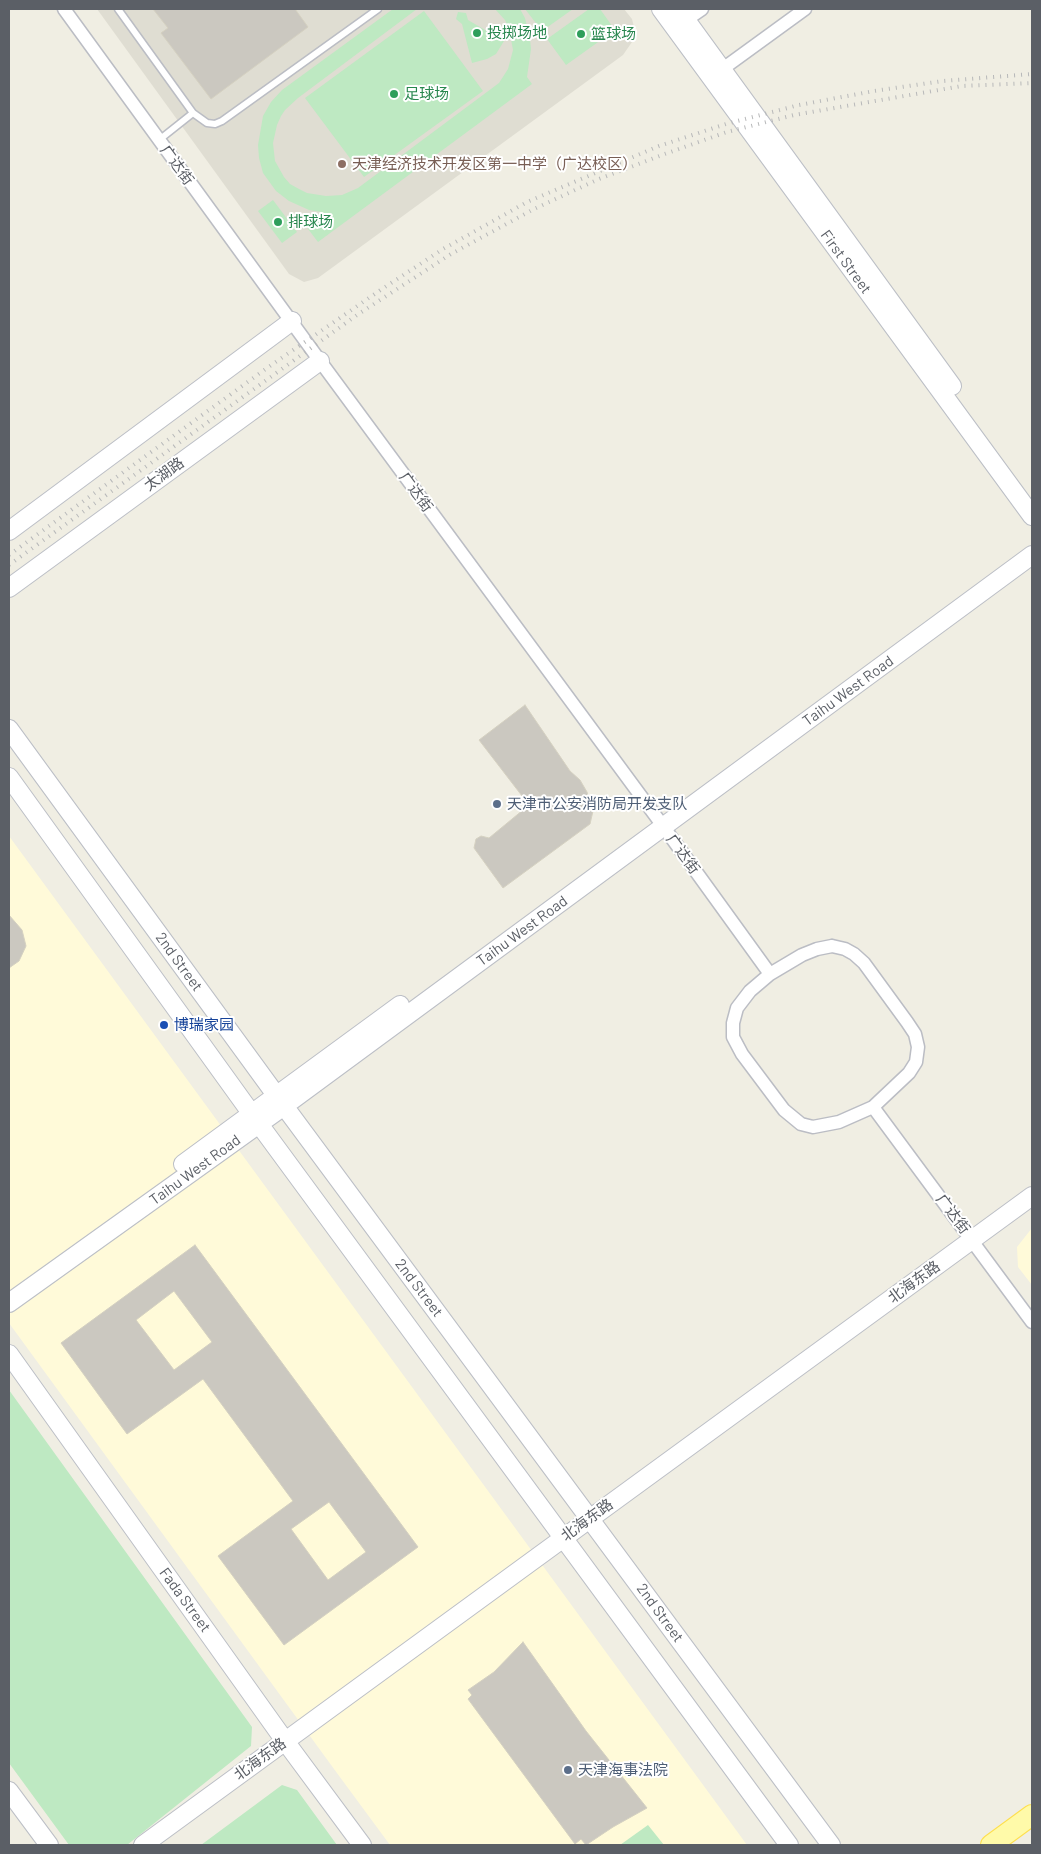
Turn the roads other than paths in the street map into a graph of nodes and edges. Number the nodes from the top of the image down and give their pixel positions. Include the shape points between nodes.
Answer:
1 (64, 9) edge
2 (118, 9) edge
3 (378, 9) edge
4 (661, 9) edge
5 (702, 9) edge
6 (804, 9) edge
7 (682, 14) edge
8 (716, 74) junction
9 (193, 113) junction
10 (159, 140) junction
11 (292, 321) junction
12 (320, 361) junction
13 (1032, 496) edge
14 (1032, 516) edge
15 (9, 531) edge
16 (1032, 543) edge
17 (1032, 555) edge
18 (9, 588) edge
19 (9, 729) edge
20 (9, 777) edge
21 (660, 822) junction
22 (770, 974) junction
23 (280, 1101) junction
24 (873, 1107) junction
25 (256, 1118) junction
26 (1032, 1196) edge
27 (972, 1240) junction
28 (9, 1291) edge
29 (9, 1303) edge
30 (1032, 1322) edge
31 (9, 1354) edge
32 (589, 1518) junction
33 (563, 1538) junction
34 (285, 1741) junction
35 (9, 1791) edge
36 (1032, 1815) edge
37 (48, 1845) edge
38 (143, 1845) edge
39 (362, 1845) edge
40 (789, 1845) edge
41 (831, 1845) edge
42 (991, 1845) edge

1 - 10 street, 广达街
2 - 9 lane
3 - 9 lane via 222,121 207,123
4 - 8 main road, First Street
5 - 7 street
6 - 8 street
7 - 8 main road, First Street
8 - 13 main road, First Street
8 - 14 main road, First Street
9 - 10 lane
10 - 11 street, 广达街
11 - 12 street, 广达街
11 - 15 main road
12 - 18 main road, 太湖路
12 - 21 street, 广达街
16 - 21 main road, Taihu West Road
17 - 21 main road, Taihu West Road
19 - 23 main road, 2nd Street
20 - 25 main road, 2nd Street
21 - 22 street, 广达街
21 - 23 main road, Taihu West Road
22 - 24 street via 750,991 737,1008 734,1037 742,1054 784,1110 801,1124 813,1127 839,1122
22 - 24 street via 802,955 832,946 845,949 864,963 907,1022 918,1047 916,1062 909,1073
23 - 25 main road, Taihu West Road
23 - 32 main road, 2nd Street
24 - 27 street, 广达街
25 - 28 main road, Taihu West Road
25 - 29 main road, Taihu West Road
25 - 33 main road, 2nd Street
26 - 27 main road, 北海东路
27 - 30 street, 广达街
27 - 32 main road, 北海东路
31 - 34 main road, Fada Street
32 - 33 main road, 北海东路
32 - 41 main road, 2nd Street
33 - 34 main road, 北海东路
33 - 40 main road, 2nd Street
34 - 38 main road, 北海东路
34 - 39 main road, Fada Street
35 - 37 main road
36 - 42 main road

